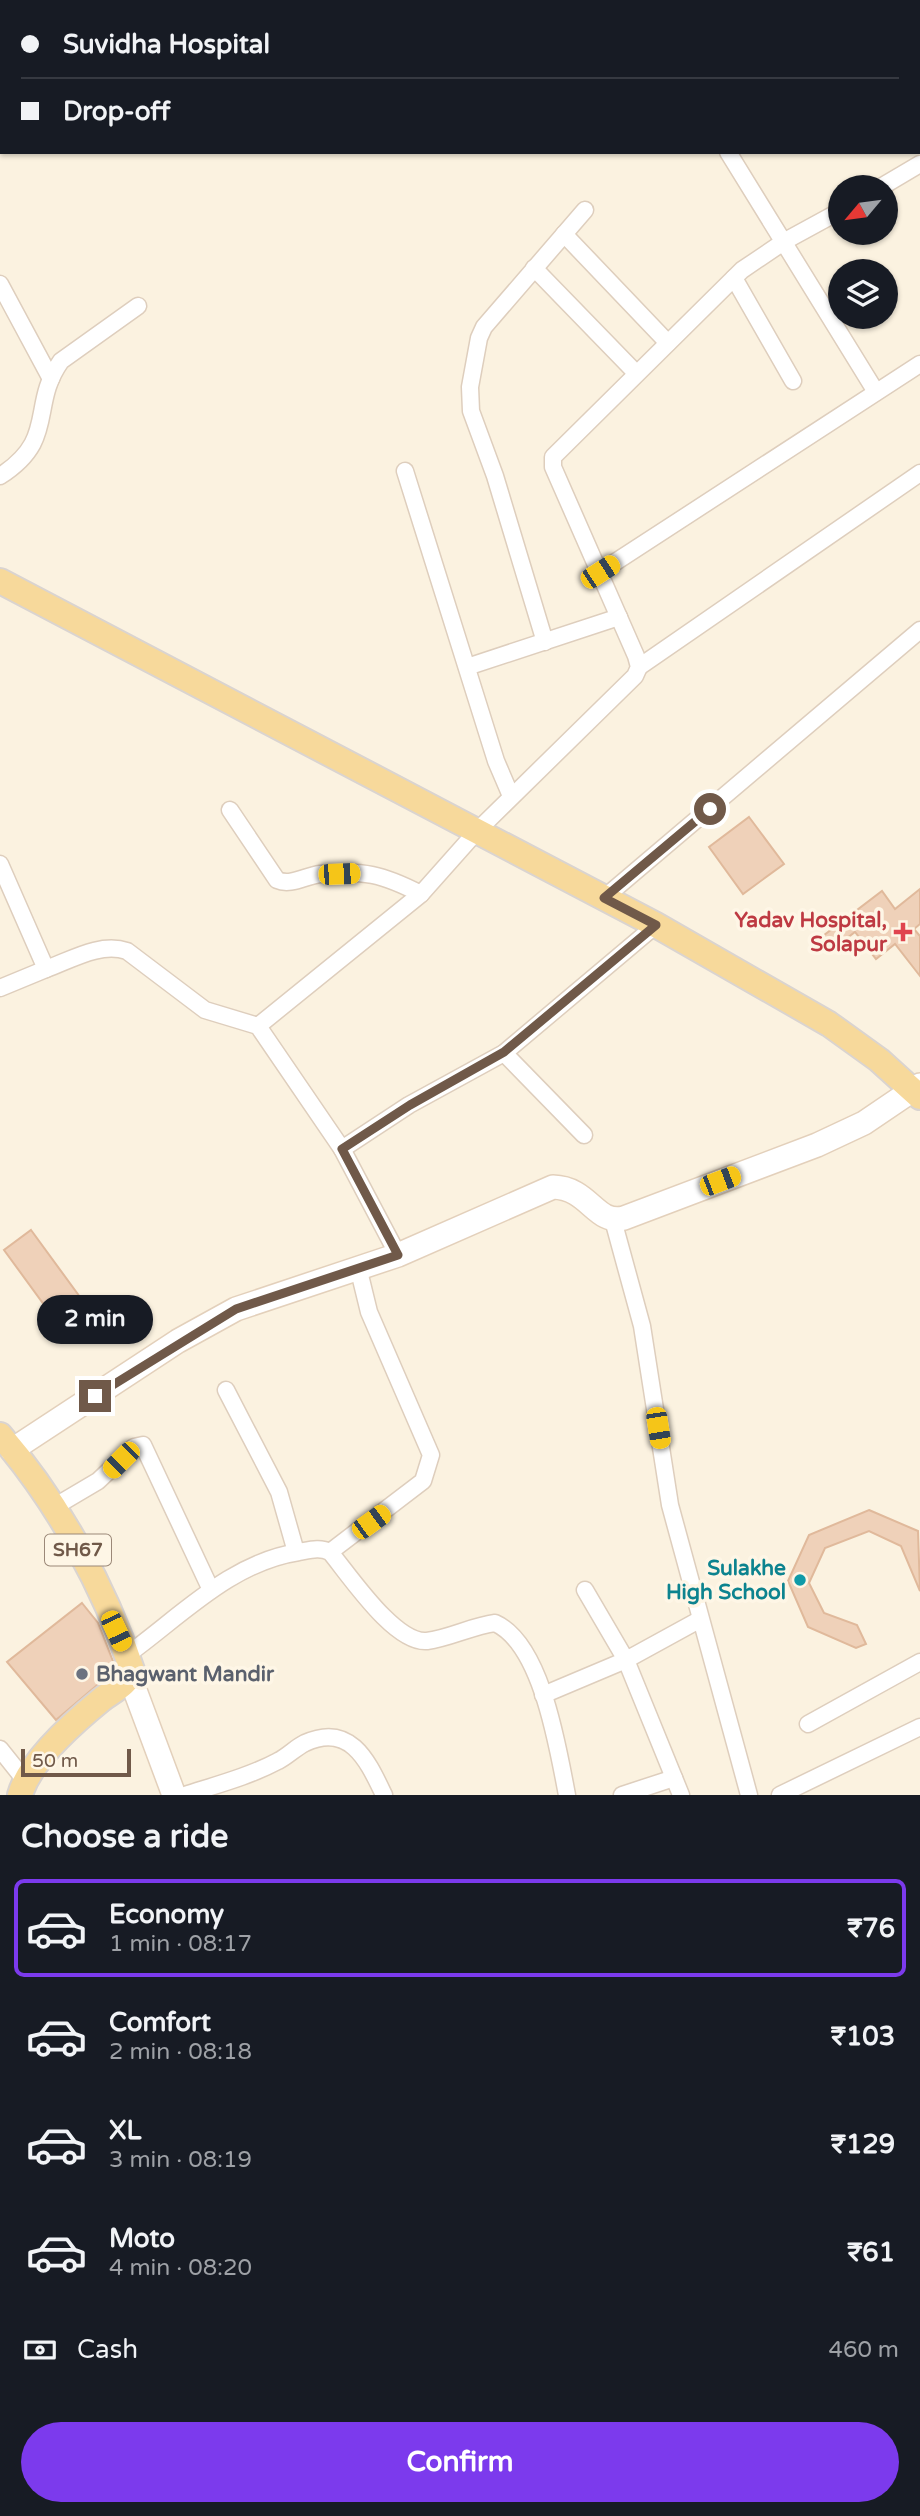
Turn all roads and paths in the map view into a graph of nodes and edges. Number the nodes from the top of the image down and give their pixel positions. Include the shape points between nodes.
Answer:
1 (729, 154) edge
2 (920, 164) edge
3 (898, 177) edge
4 (585, 210) dead end
5 (828, 218) edge
6 (564, 234) junction
7 (785, 241) junction
8 (534, 268) junction
9 (734, 278) junction
10 (0, 284) edge
11 (138, 306) dead end
12 (668, 343) junction
13 (920, 364) edge
14 (636, 373) junction
15 (51, 379) junction
16 (793, 381) dead end
17 (876, 393) junction
18 (405, 471) dead end
19 (920, 473) edge
20 (0, 476) edge
21 (600, 572) junction
22 (0, 581) edge
23 (619, 617) junction
24 (920, 630) edge
25 (545, 642) junction
26 (467, 667) junction
27 (639, 667) junction
28 (511, 796) junction
29 (230, 810) dead end
30 (477, 831) junction
31 (0, 864) edge
32 (421, 894) junction
33 (604, 898) junction
34 (656, 925) junction
35 (46, 969) junction
36 (0, 988) edge
37 (258, 1026) junction
38 (504, 1052) junction
39 (917, 1091) edge
40 (584, 1135) dead end
41 (342, 1149) junction
42 (614, 1220) junction
43 (398, 1255) junction
44 (358, 1267) junction
45 (226, 1390) dead end
46 (6, 1443) edge
47 (54, 1507) junction
48 (296, 1552) junction
49 (330, 1552) junction
50 (211, 1590) junction
51 (585, 1590) dead end
52 (699, 1620) junction
53 (626, 1660) junction
54 (920, 1662) edge
55 (129, 1666) junction
56 (543, 1695) junction
57 (808, 1724) dead end
58 (920, 1727) edge
59 (0, 1749) edge
60 (674, 1778) junction
61 (22, 1787) edge
62 (174, 1795) edge
63 (186, 1795) edge
64 (384, 1795) edge
65 (567, 1795) edge
66 (622, 1795) edge
67 (681, 1795) edge
68 (749, 1795) edge
69 (780, 1795) edge

1 - 7 street
2 - 3 street
4 - 6 street
5 - 7 street
6 - 8 street
6 - 12 street
7 - 9 street
7 - 17 street
8 - 14 street
8 - 25 street via 484,327 469,400
9 - 12 street
9 - 16 street
10 - 15 street
11 - 15 street via 61,361
12 - 14 street
13 - 17 street
14 - 21 street via 553,457 553,467
15 - 20 street via 36,441 28,454
17 - 21 street
18 - 26 street
19 - 27 street
21 - 23 street
22 - 30 main road
23 - 25 street
23 - 27 street
24 - 33 street
25 - 26 street
26 - 28 street
27 - 28 street
28 - 30 street
29 - 32 street via 277,880 291,882 317,874 374,874
30 - 32 street
30 - 33 main road
31 - 35 street
32 - 37 street
33 - 34 main road
34 - 38 street
34 - 39 main road via 830,1024
35 - 36 street
35 - 37 street via 115,947 127,951 205,1010
37 - 41 street
38 - 40 street
38 - 41 street
39 - 42 main road via 817,1145
41 - 43 street
42 - 43 main road via 577,1191 553,1187
42 - 52 street via 642,1326 670,1505
43 - 44 main road
44 - 46 main road via 236,1309
44 - 49 street via 369,1312 431,1455 423,1481
45 - 48 street via 279,1492
46 - 47 main road, SH67
47 - 50 street via 98,1481 134,1447 143,1446
47 - 55 main road, SH67 via 83,1559
48 - 49 street via 323,1548
48 - 50 street via 256,1564
49 - 56 street via 407,1637 431,1640 486,1624 504,1627 530,1662
50 - 55 street
51 - 53 street
52 - 53 street
52 - 68 street
53 - 56 street
53 - 60 street
54 - 57 street
55 - 61 main road
55 - 62 main road
56 - 65 street
58 - 69 street
59 - 61 street
60 - 66 street
60 - 67 street
63 - 64 street via 267,1766 323,1738 357,1747

